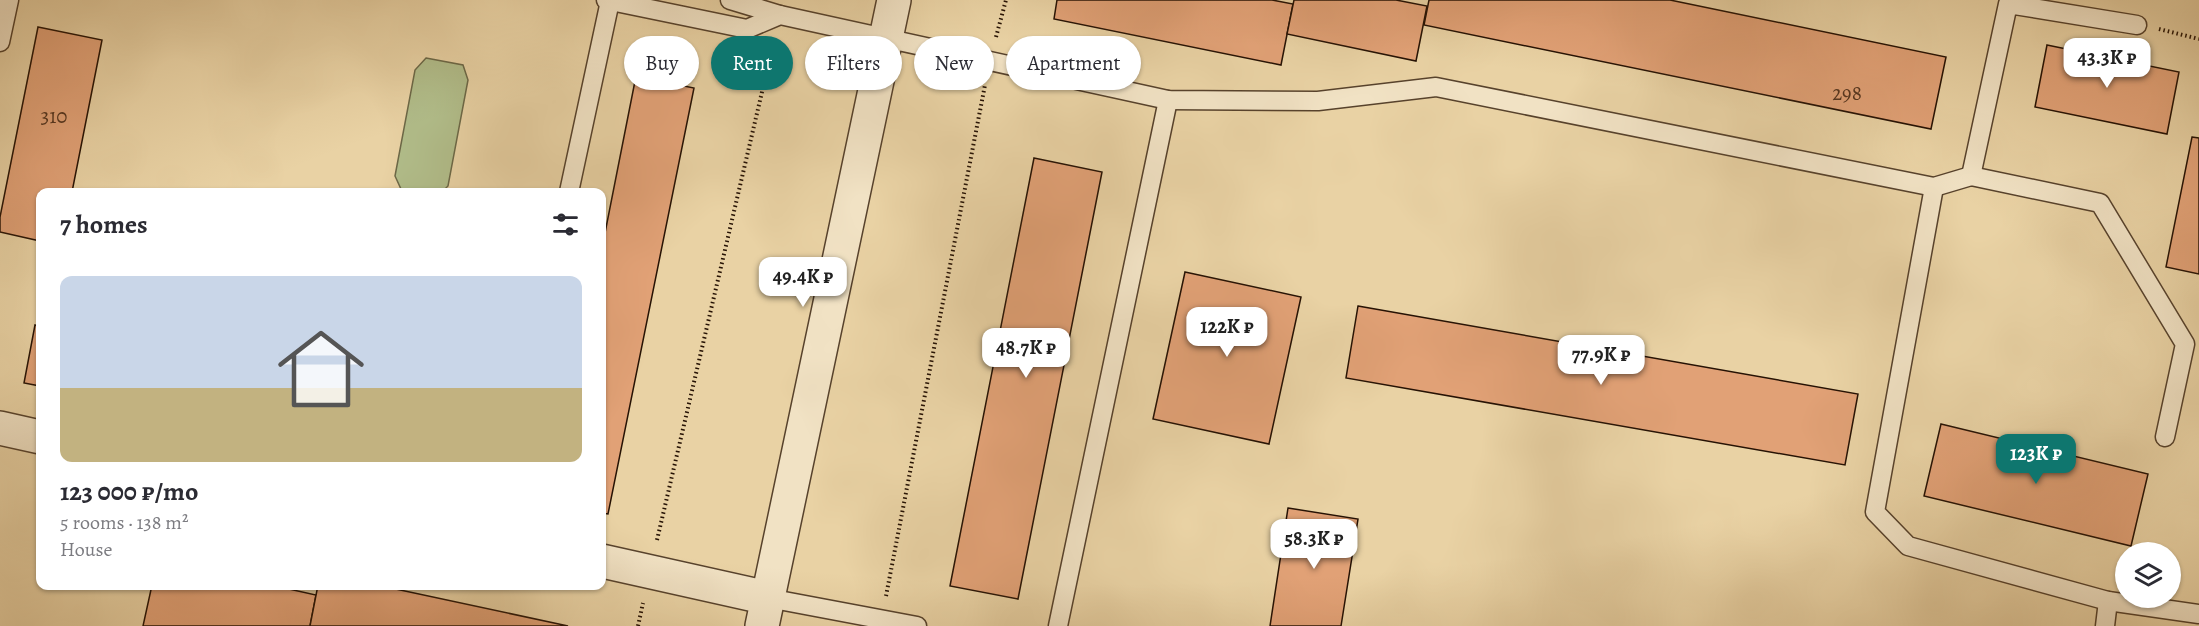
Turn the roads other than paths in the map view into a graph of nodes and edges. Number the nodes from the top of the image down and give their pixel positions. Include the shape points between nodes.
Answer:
1 (9, 0) edge
2 (730, 0) edge
3 (894, 0) edge
4 (608, 1) edge
5 (780, 15) junction
6 (2137, 25) road end
7 (878, 36) edge
8 (887, 36) edge
9 (902, 41) edge
10 (0, 42) edge
11 (876, 90) edge
12 (1168, 100) junction
13 (1971, 176) junction
14 (1934, 187) junction
15 (570, 188) edge
16 (0, 428) edge
17 (36, 436) edge
18 (2165, 437) dead end
19 (606, 562) edge
20 (2108, 601) junction
21 (765, 612) edge
22 (2199, 614) edge
23 (917, 626) edge
24 (1058, 626) edge
25 (2105, 626) edge

1 - 10 lane
2 - 5 lane
3 - 8 street
4 - 5 lane via 747,29
4 - 15 lane
5 - 7 lane
6 - 13 lane via 2008,4
9 - 12 lane
11 - 21 street
12 - 14 lane via 1318,101 1436,87
12 - 24 lane
13 - 14 lane
13 - 18 lane via 2100,203 2185,344
14 - 20 lane via 1875,512 1908,546
16 - 17 street
19 - 21 street via 649,571
20 - 22 lane
20 - 25 lane
21 - 23 lane via 882,619

